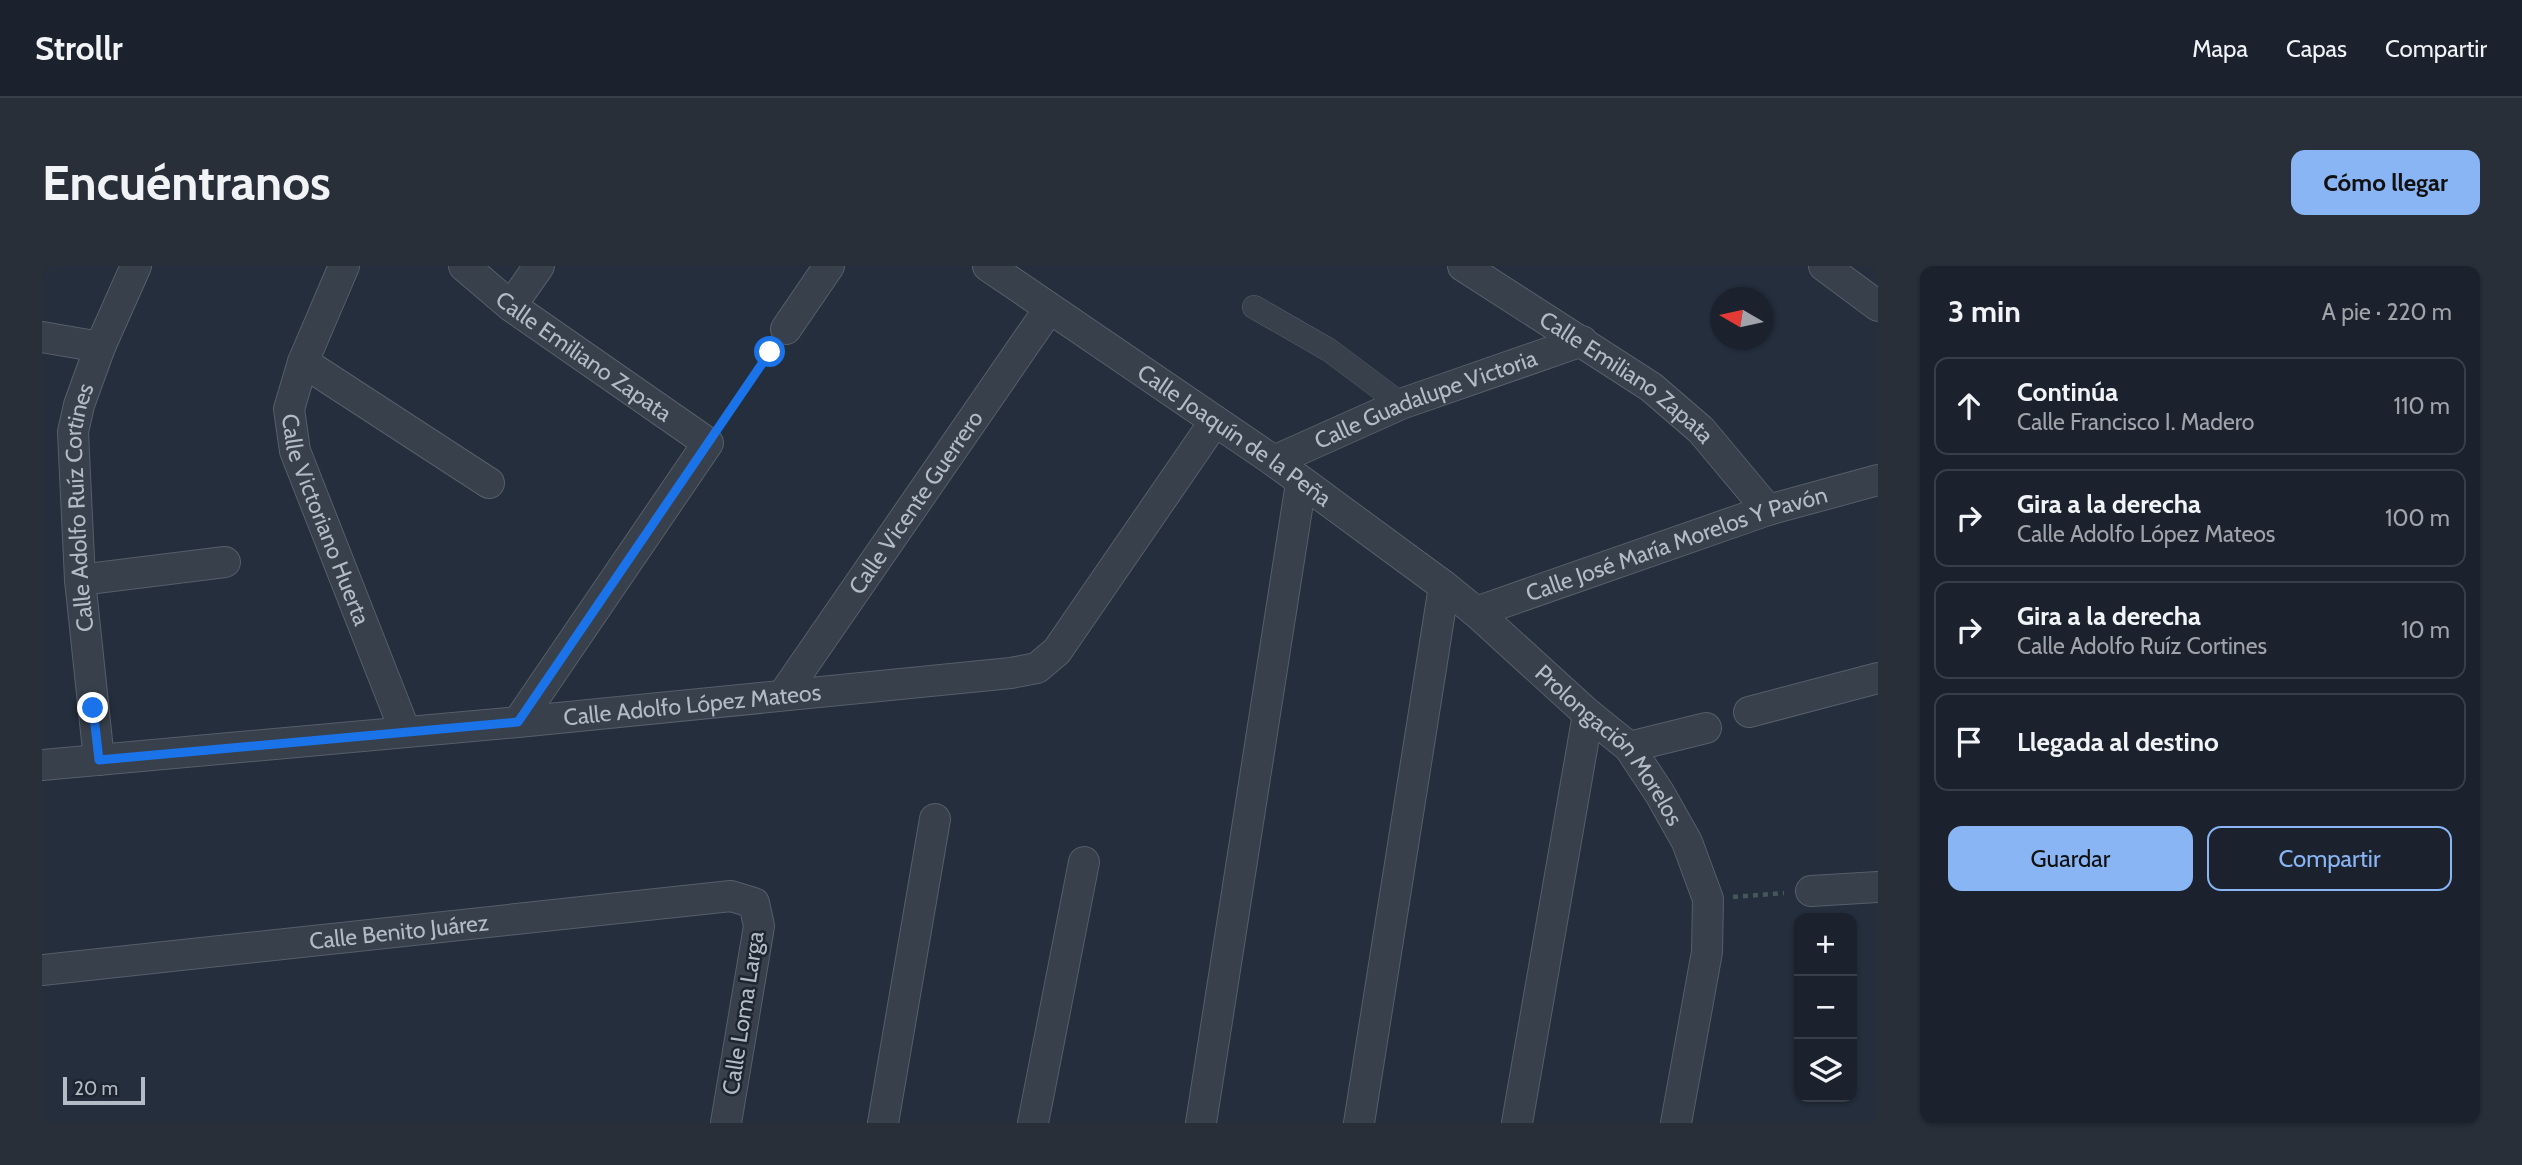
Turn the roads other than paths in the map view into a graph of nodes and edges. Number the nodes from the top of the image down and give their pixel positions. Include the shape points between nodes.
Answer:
1 (135, 266) edge
2 (344, 266) edge
3 (464, 266) edge
4 (539, 266) edge
5 (829, 266) edge
6 (988, 266) edge
7 (1463, 266) edge
8 (1824, 266) edge
9 (511, 306) junction
10 (1878, 306) edge
11 (1254, 307) dead end
12 (1049, 309) junction
13 (786, 329) road end
14 (42, 337) edge
15 (1582, 341) junction
16 (100, 347) junction
17 (303, 362) junction
18 (1401, 404) junction
19 (1215, 421) junction
20 (1274, 461) junction
21 (1878, 480) edge
22 (489, 483) dead end
23 (1301, 483) junction
24 (1768, 510) junction
25 (225, 562) dead end
26 (80, 580) junction
27 (1444, 586) junction
28 (1476, 612) junction
29 (1878, 678) edge
30 (783, 695) junction
31 (1749, 712) dead end
32 (1588, 714) junction
33 (518, 722) junction
34 (1706, 728) dead end
35 (405, 731) junction
36 (1629, 747) junction
37 (99, 760) junction
38 (42, 765) edge
39 (935, 819) dead end
40 (1084, 862) dead end
41 (1878, 887) edge
42 (1811, 891) road end
43 (754, 903) joint
44 (42, 970) edge
45 (726, 1123) edge
46 (883, 1123) edge
47 (1033, 1123) edge
48 (1201, 1123) edge
49 (1359, 1123) edge
50 (1517, 1123) edge
51 (1676, 1123) edge

1 - 16 street, Calle Adolfo Ruíz Cortines
2 - 17 street, Calle Victoriano Huerta
3 - 9 street, Calle Emiliano Zapata
4 - 9 street
5 - 13 street
6 - 12 street, Calle Joaquín de la Peña
7 - 15 street, Calle Emiliano Zapata
8 - 10 street
9 - 33 street, Calle Emiliano Zapata via 708,443
11 - 18 street via 1329,350
12 - 19 street, Calle Joaquín de la Peña
12 - 30 street, Calle Vicente Guerrero
14 - 16 street
15 - 18 street, Calle Guadalupe Victoria
15 - 24 street, Calle Emiliano Zapata via 1651,387 1701,430
16 - 26 street, Calle Adolfo Ruíz Cortines via 73,432
17 - 22 street
17 - 35 street, Calle Victoriano Huerta via 289,409 295,451
18 - 20 street, Calle Guadalupe Victoria
19 - 20 street, Calle Joaquín de la Peña
19 - 30 street, Calle Adolfo López Mateos via 1057,651 1037,668
20 - 23 street, Calle Joaquín de la Peña
21 - 24 street, Calle José María Morelos Y Pavón
23 - 27 street, Calle Joaquín de la Peña
23 - 48 street
24 - 28 street, Calle José María Morelos Y Pavón
25 - 26 street
26 - 37 street, Calle Adolfo Ruíz Cortines
27 - 28 street, Calle Joaquín de la Peña
27 - 49 street
28 - 32 street, Prolongación Morelos
29 - 31 street
30 - 33 street, Calle Adolfo López Mateos
32 - 36 street, Prolongación Morelos
32 - 50 street
33 - 35 street, Calle Adolfo López Mateos
34 - 36 street
35 - 37 street, Calle Adolfo López Mateos
36 - 51 street, Prolongación Morelos via 1687,842 1708,899 1707,952
37 - 38 street, Calle Adolfo López Mateos
39 - 46 street
40 - 47 street
41 - 42 street
43 - 44 street, Calle Benito Juárez via 731,896
43 - 45 street, Calle Loma Larga via 758,926

